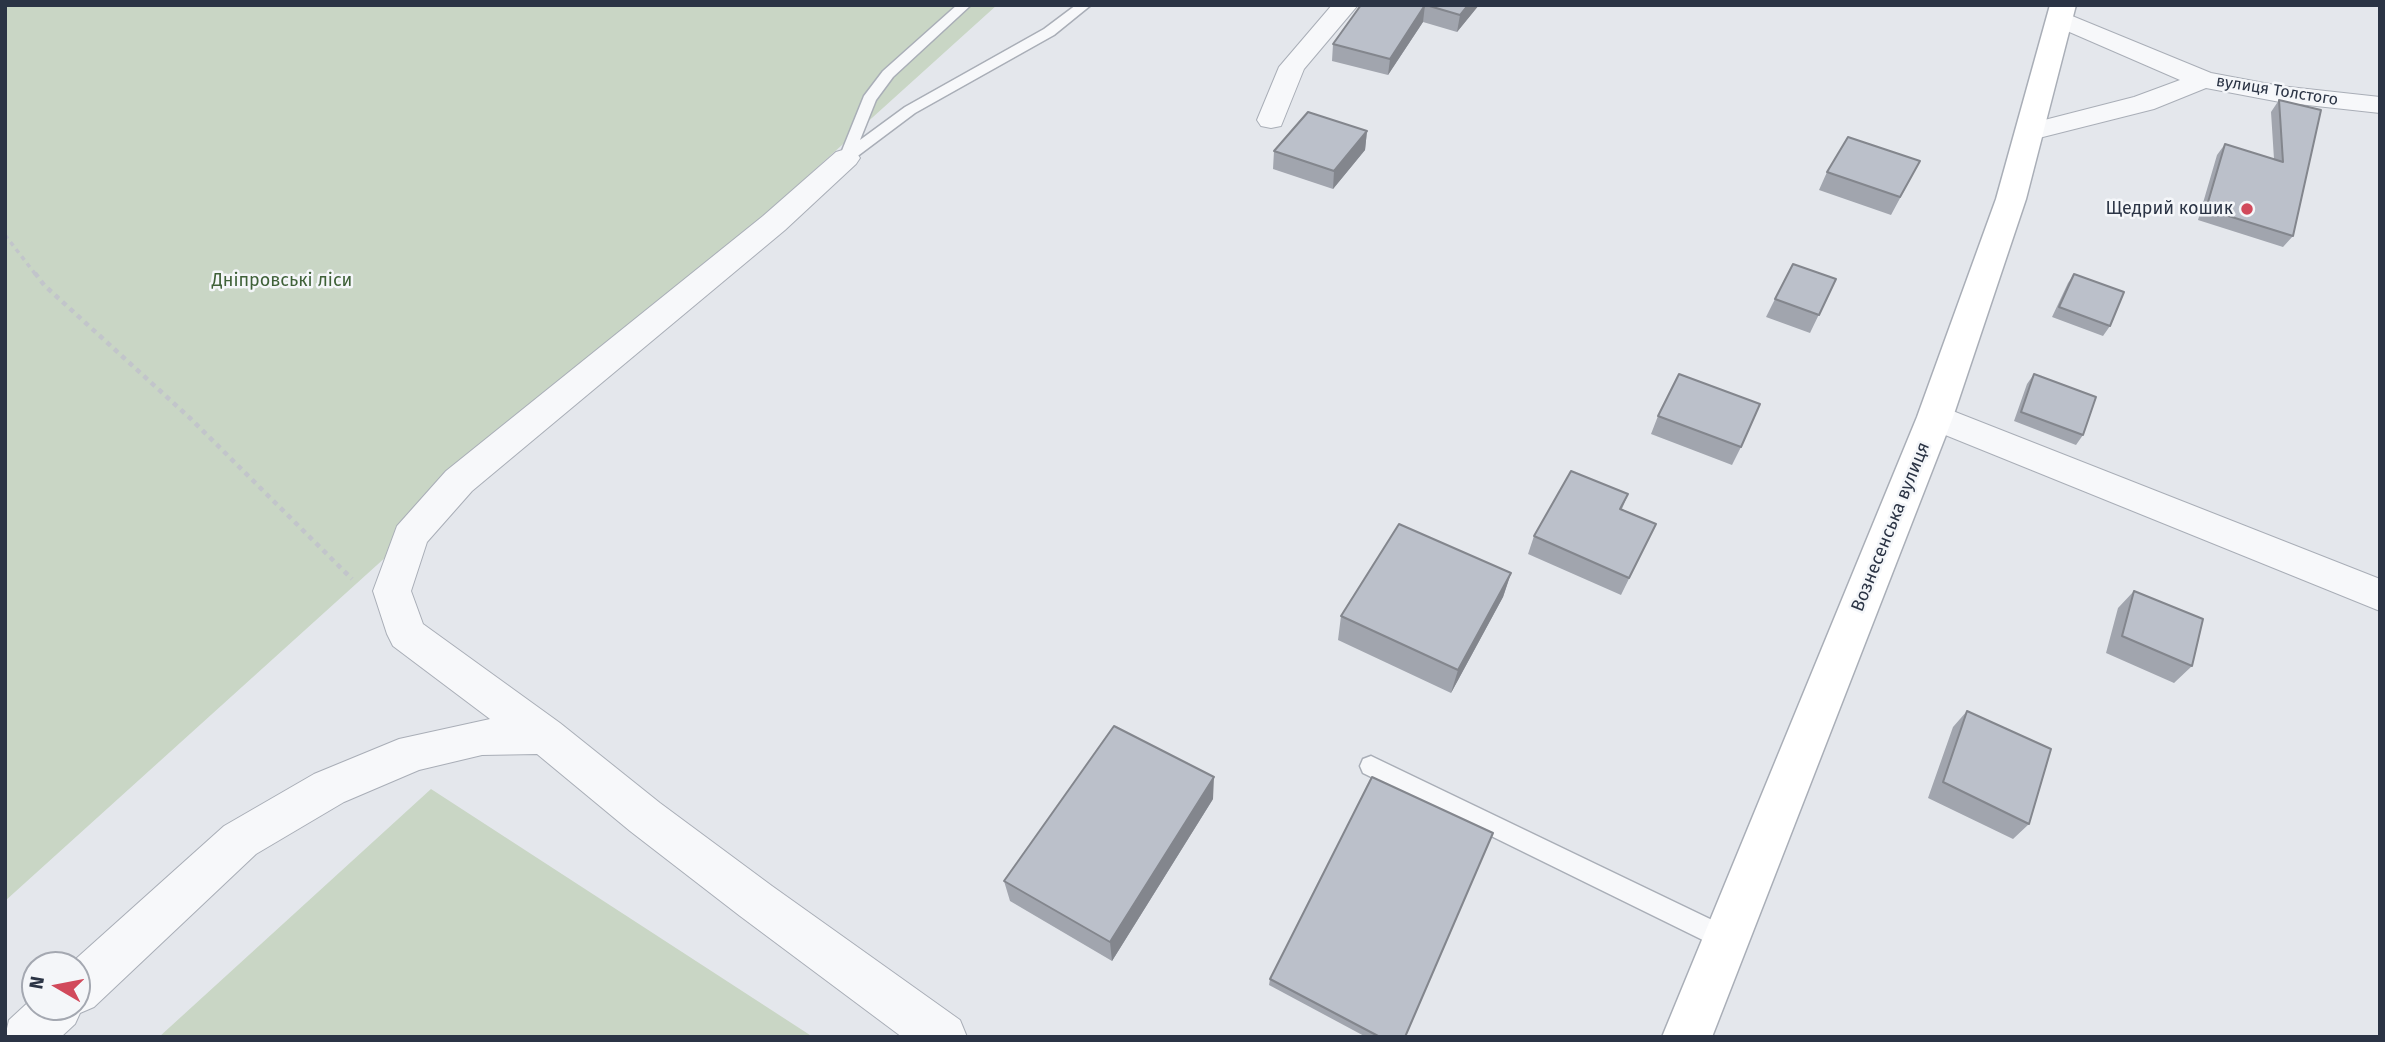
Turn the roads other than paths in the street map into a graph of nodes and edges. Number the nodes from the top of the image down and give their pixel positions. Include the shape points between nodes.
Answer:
1 (965, 5) edge
2 (1086, 5) edge
3 (1346, 5) edge
4 (2061, 12) edge
5 (2204, 80) junction
6 (2380, 105) edge
7 (1271, 120) dead end
8 (2031, 132) junction
9 (846, 158) junction
10 (1935, 417) junction
11 (2380, 595) edge
12 (545, 736) junction
13 (1371, 766) dead end
14 (1726, 939) junction
15 (91, 977) edge
16 (43, 1021) edge
17 (26, 1037) edge
18 (943, 1037) edge
19 (1686, 1037) edge

1 - 9 lane via 888,74 869,99
2 - 9 lane via 1049,32 910,110
3 - 7 street via 1292,67
4 - 5 street, вулиця Толстого
4 - 8 main road, Вознесенська вулиця
5 - 6 street, вулиця Толстого
5 - 8 street via 2144,103
8 - 10 main road, Вознесенська вулиця
9 - 12 street via 774,223 458,481 410,536 392,591 407,634
10 - 11 street
10 - 14 main road, Вознесенська вулиця
12 - 15 street via 482,737 414,752 329,788 240,841
12 - 18 street via 712,867
13 - 14 lane
14 - 19 main road, Вознесенська вулиця
16 - 17 street

